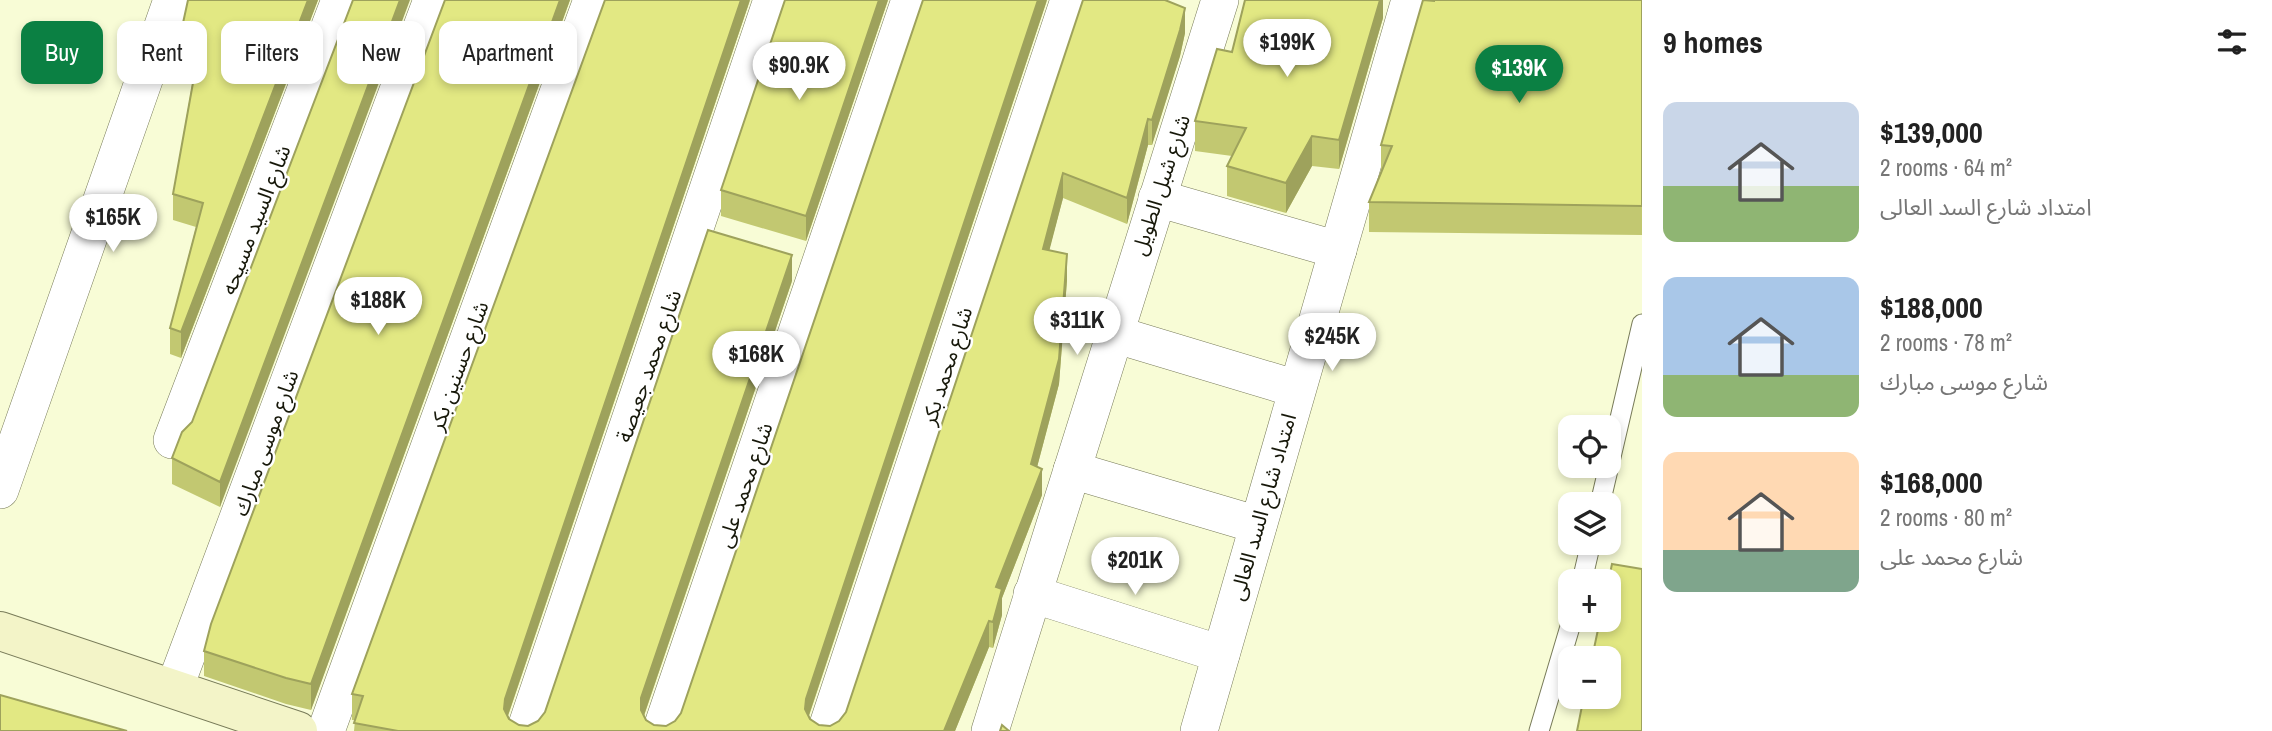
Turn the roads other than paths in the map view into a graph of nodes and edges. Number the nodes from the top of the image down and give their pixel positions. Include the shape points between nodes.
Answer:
1 (172, 0) edge
2 (340, 0) edge
3 (432, 0) edge
4 (592, 0) edge
5 (772, 0) edge
6 (910, 0) edge
7 (1069, 0) edge
8 (1220, 0) edge
9 (1410, 0) edge
10 (1157, 198) junction
11 (695, 230) junction
12 (732, 241) edge
13 (1338, 250) junction
14 (1642, 324) edge
15 (1114, 334) junction
16 (1297, 389) junction
17 (172, 440) dead end
18 (1072, 470) junction
19 (0, 490) edge
20 (1603, 492) edge
21 (1258, 526) junction
22 (1032, 594) junction
23 (0, 631) edge
24 (1568, 632) edge
25 (1221, 654) junction
26 (174, 689) junction
27 (298, 731) edge
28 (326, 731) edge
29 (526, 731) edge
30 (661, 731) edge
31 (826, 731) edge
32 (990, 731) edge
33 (1199, 731) edge
34 (1539, 731) edge

1 - 19 street
2 - 17 street, شارع السيد مسيحه
3 - 26 street, شارع موسى مبارك
4 - 28 street, شارع حسنين بكر
5 - 11 street, شارع محمد جعيصة
6 - 30 street, شارع محمد على via 806,263
7 - 31 street, شارع محمد بكر
8 - 10 street, شارع شبل الطويل
9 - 13 street, امتداد شارع السد العالى
10 - 13 street
10 - 15 street, شارع شبل الطويل
11 - 12 street
11 - 29 street, شارع محمد جعيصة
13 - 16 street, امتداد شارع السد العالى
14 - 20 lane
15 - 16 street
15 - 18 street, شارع شبل الطويل
16 - 21 street, امتداد شارع السد العالى
18 - 21 street
18 - 22 street, شارع شبل الطويل
21 - 25 street, امتداد شارع السد العالى
22 - 25 street
22 - 32 street, شارع شبل الطويل
23 - 26 street
24 - 34 lane
25 - 33 street, امتداد شارع السد العالى
26 - 27 street

